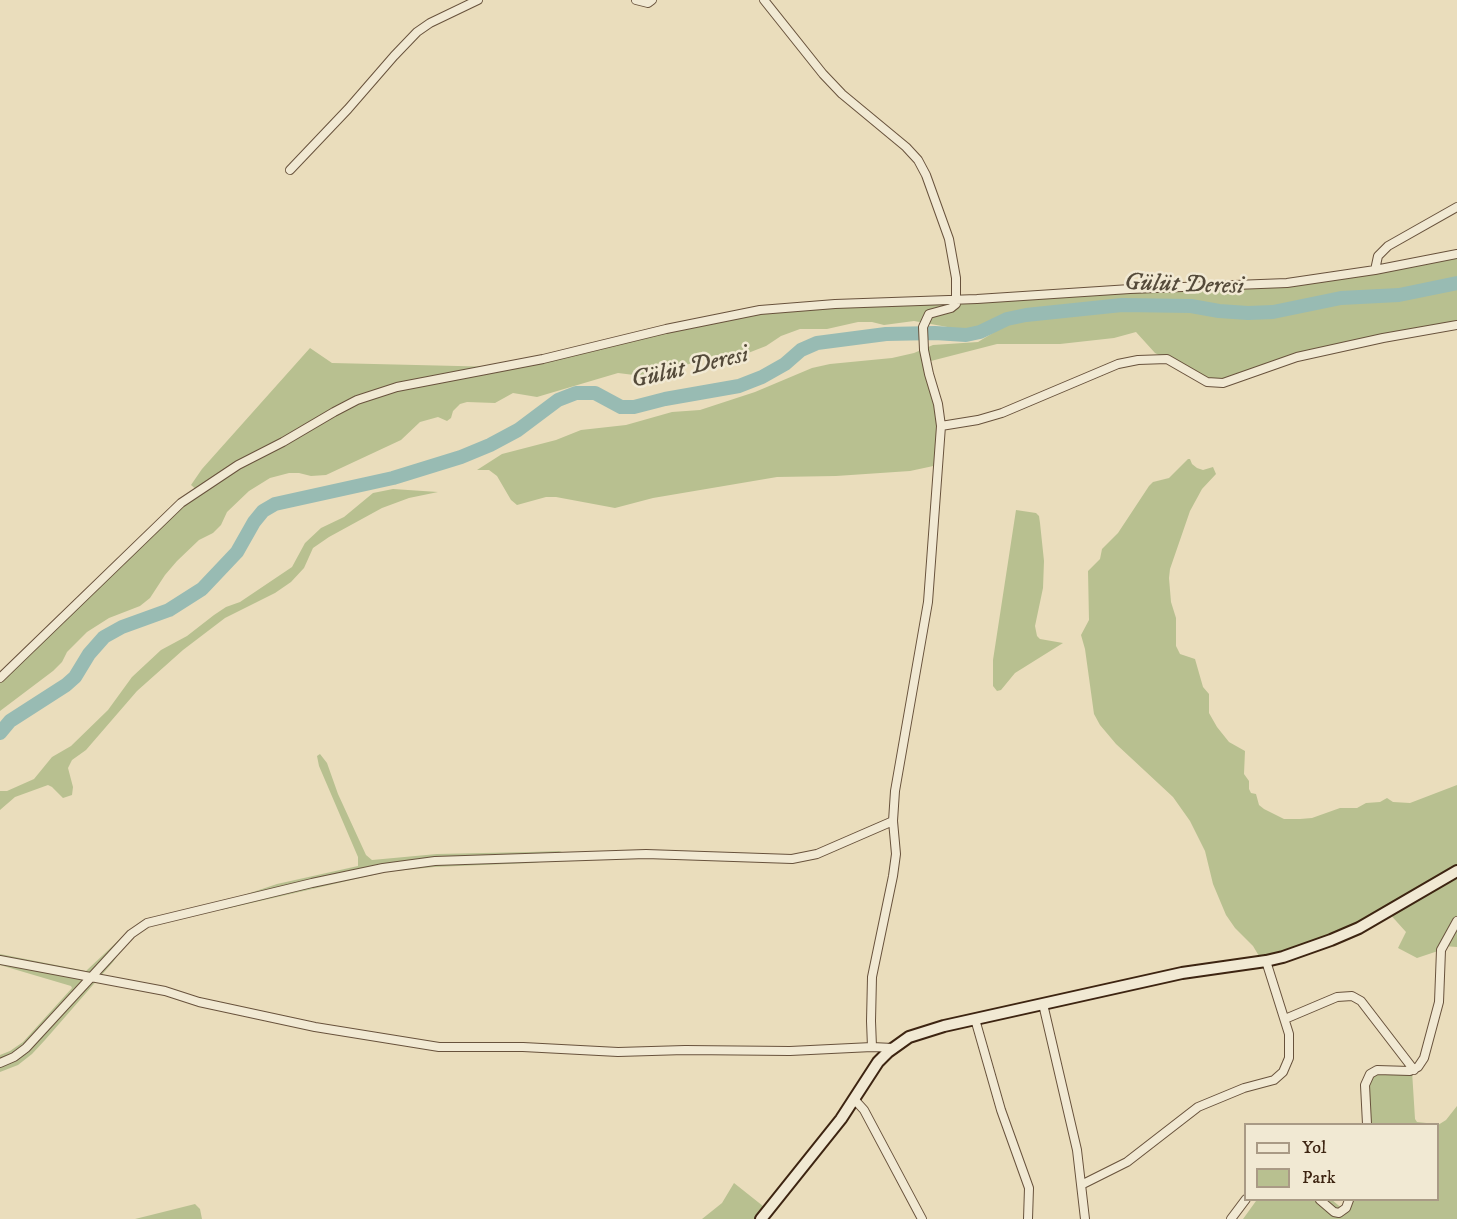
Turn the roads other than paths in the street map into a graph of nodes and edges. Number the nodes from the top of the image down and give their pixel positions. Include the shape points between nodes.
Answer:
1 (478, 0) edge
2 (636, 0) edge
3 (652, 0) edge
4 (764, 0) edge
5 (290, 170) dead end
6 (1457, 207) edge
7 (1457, 254) edge
8 (1375, 270) junction
9 (957, 299) junction
10 (1457, 325) edge
11 (941, 426) junction
12 (0, 678) edge
13 (893, 821) junction
14 (1457, 871) edge
15 (1457, 921) edge
16 (0, 960) edge
17 (1266, 961) junction
18 (90, 979) junction
19 (1043, 1004) junction
20 (975, 1019) junction
21 (1285, 1019) junction
22 (872, 1047) junction
23 (893, 1048) junction
24 (0, 1063) edge
25 (1414, 1070) junction
26 (854, 1099) junction
27 (1367, 1123) edge
28 (1083, 1184) junction
29 (1244, 1200) edge
30 (1321, 1201) edge
31 (1349, 1201) edge
32 (766, 1217) edge
33 (922, 1219) edge
34 (1028, 1219) edge
35 (1085, 1219) edge
36 (1231, 1219) edge

1 - 5 street via 417,32
2 - 3 street
4 - 9 street via 823,74 906,147 922,166 949,240
6 - 8 street via 1388,246 1378,256
7 - 8 street
8 - 9 street via 1287,283
9 - 11 street via 951,308 929,314 923,327 924,350
9 - 12 street via 760,310 397,387 357,400 238,465 181,503
10 - 11 street via 1297,357 1222,383 1207,382 1167,359 1138,360 1119,364 1002,413
11 - 13 street via 928,602
13 - 18 street via 817,854 792,859 646,854 445,861 383,868 147,923 130,934
13 - 22 street via 895,864 872,977
14 - 17 street via 1359,928
15 - 25 street via 1441,950 1439,1002 1424,1058
16 - 18 street
17 - 19 street via 1182,973
17 - 21 street
18 - 22 street via 165,991 315,1027 439,1047 618,1052
18 - 24 street via 26,1048
19 - 20 street
19 - 28 street
20 - 23 street via 909,1037
20 - 34 street via 1029,1188
21 - 25 street via 1342,995 1352,996 1361,1001
21 - 28 street via 1289,1058 1279,1076 1198,1107 1127,1162
22 - 23 street
23 - 26 street via 878,1062
25 - 27 street via 1377,1070 1370,1074 1365,1085
26 - 32 street
26 - 33 street via 864,1110
28 - 35 street
29 - 36 street
30 - 31 street via 1339,1213

